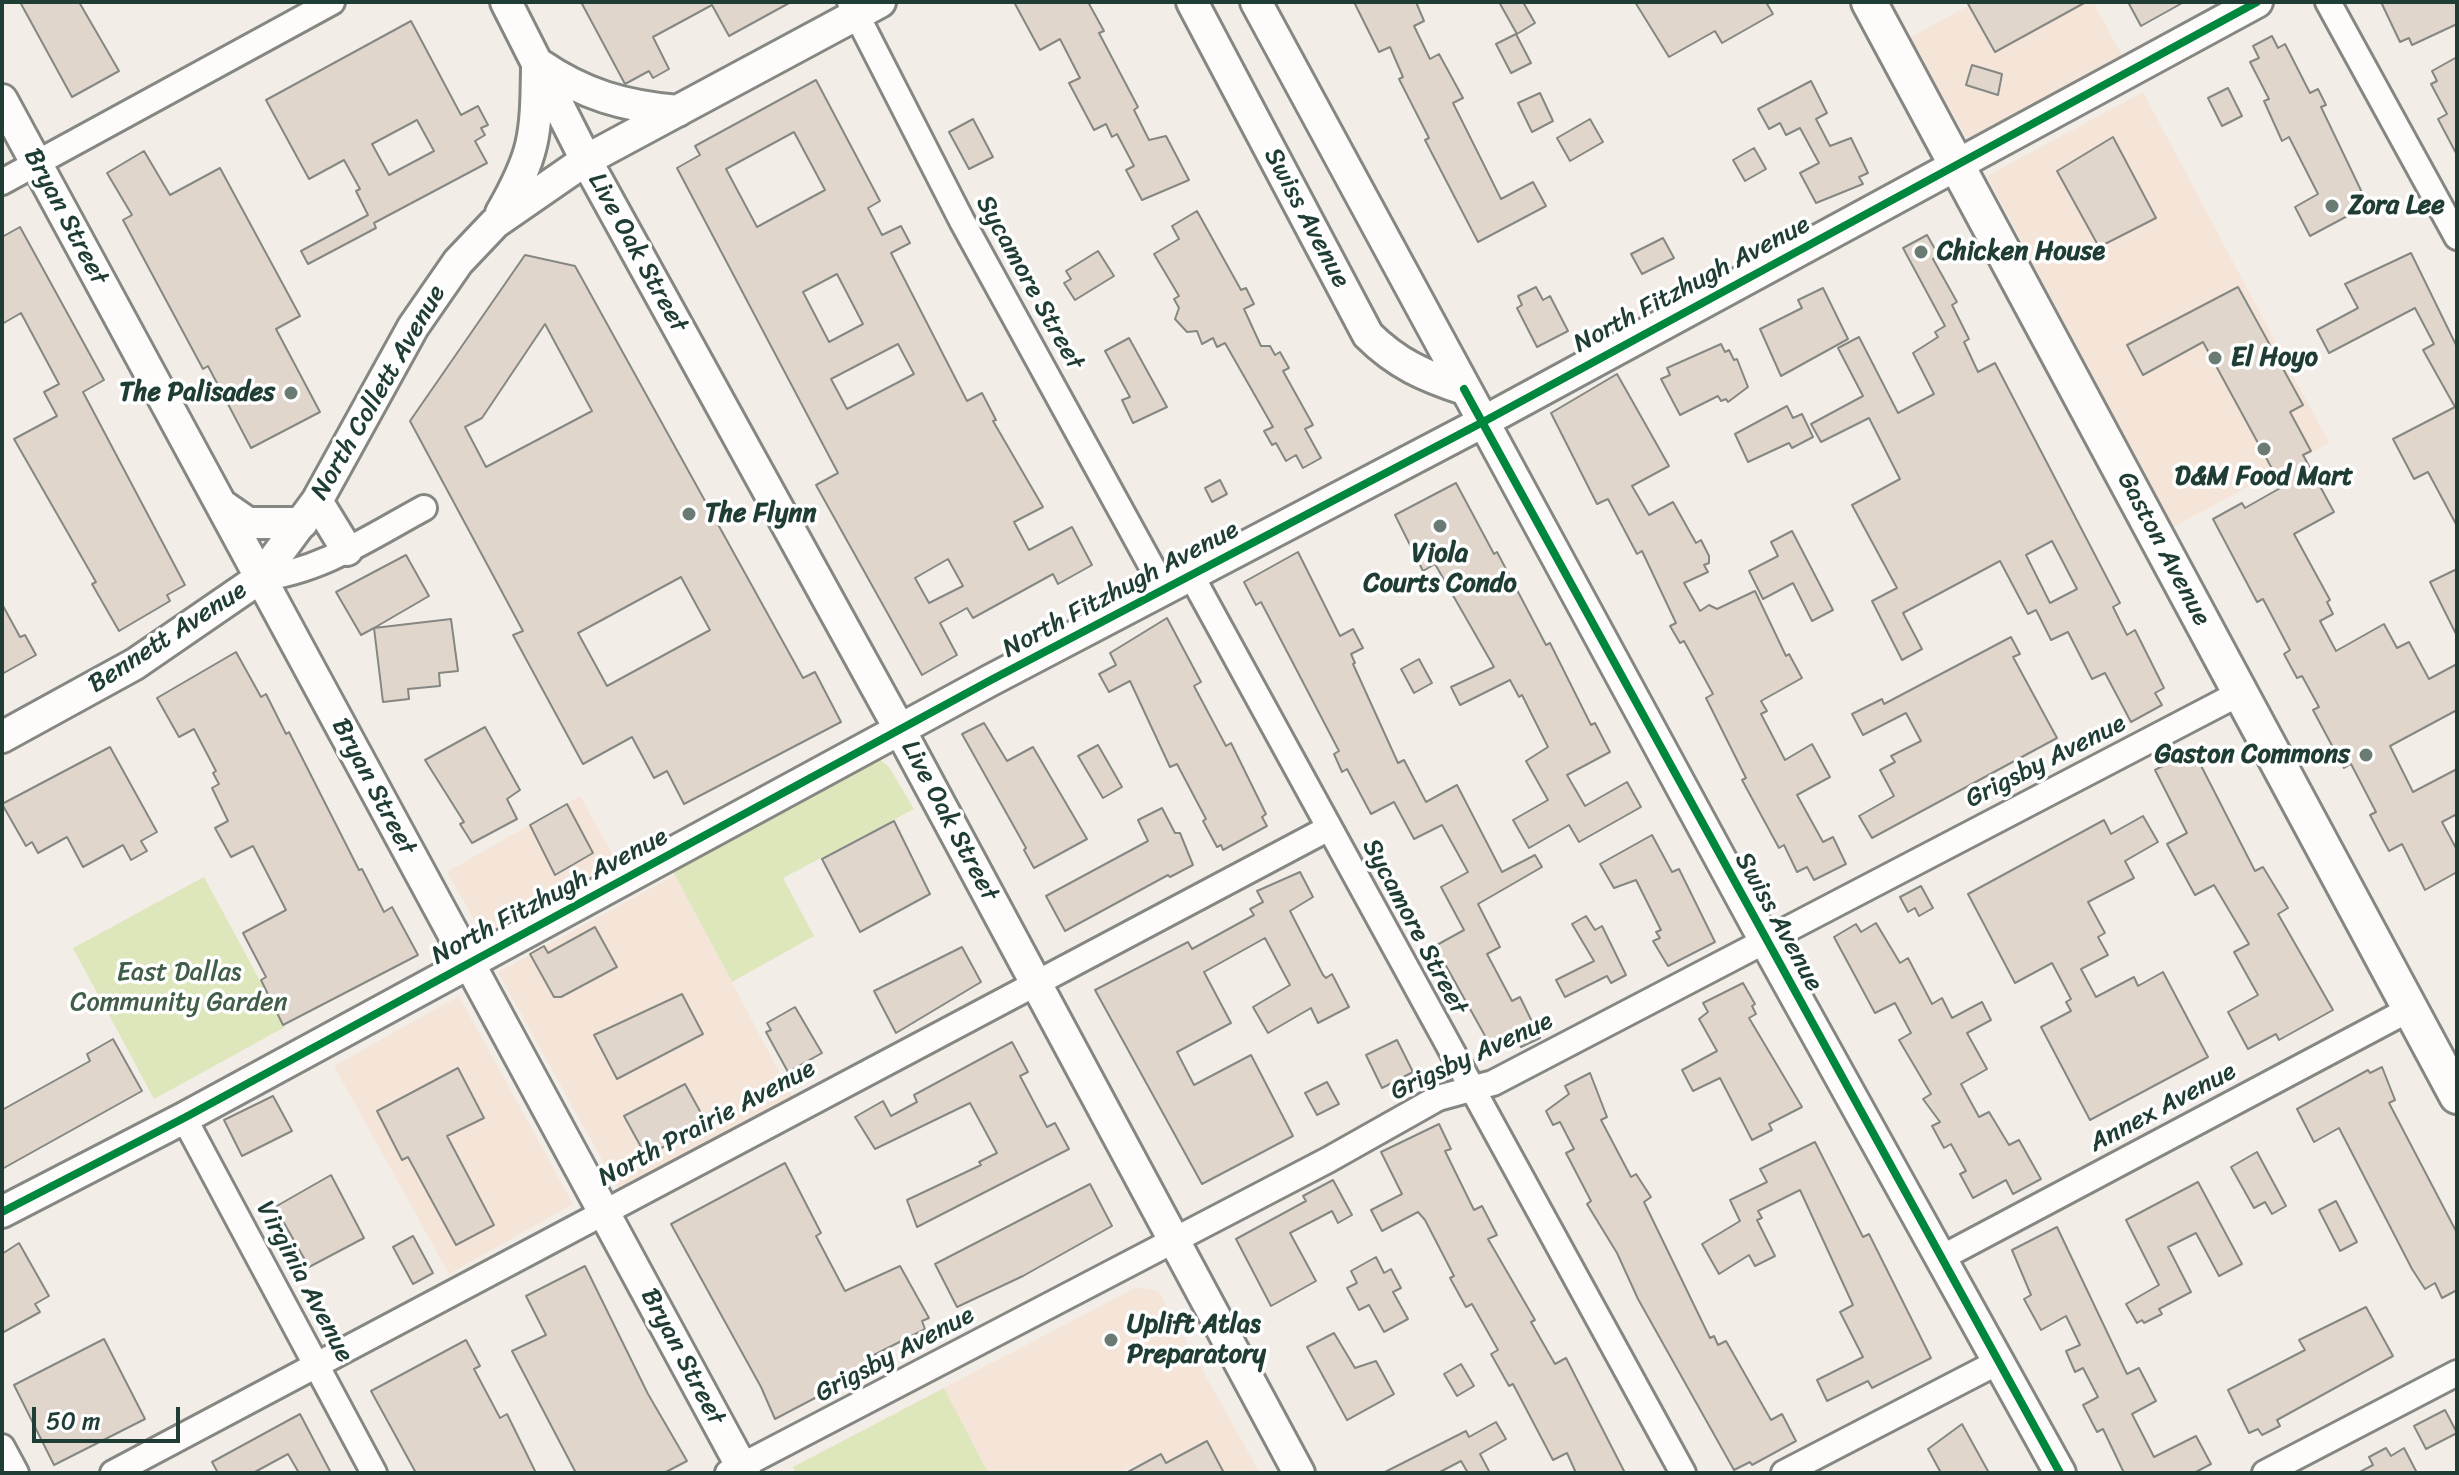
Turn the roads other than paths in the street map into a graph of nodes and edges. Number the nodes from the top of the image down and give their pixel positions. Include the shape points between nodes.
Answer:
1 (332, 2) edge
2 (506, 2) edge
3 (1192, 2) edge
4 (1256, 2) edge
5 (1869, 2) edge
6 (2257, 2) edge
7 (2328, 2) edge
8 (862, 6) edge
9 (537, 63) junction
10 (2, 100) edge
11 (678, 111) junction
12 (586, 160) junction
13 (36, 163) junction
14 (1958, 166) junction
15 (2, 182) edge
16 (495, 223) junction
17 (2457, 237) edge
18 (1464, 389) junction
19 (1483, 422) junction
20 (220, 503) junction
21 (424, 508) dead end
22 (310, 512) junction
23 (347, 550) junction
24 (1191, 575) junction
25 (260, 578) junction
26 (1164, 589) junction
27 (2240, 693) junction
28 (900, 730) junction
29 (2, 737) edge
30 (1329, 828) junction
31 (1765, 941) junction
32 (469, 964) junction
33 (1036, 985) junction
34 (2410, 1009) junction
35 (1470, 1089) junction
36 (2457, 1096) edge
37 (184, 1118) junction
38 (603, 1211) junction
39 (2, 1212) edge
40 (1172, 1239) junction
41 (1943, 1257) junction
42 (2000, 1361) junction
43 (316, 1364) junction
44 (2457, 1373) edge
45 (2, 1447) edge
46 (738, 1471) edge
47 (16, 1473) edge
48 (113, 1473) edge
49 (374, 1473) edge
50 (1299, 1473) edge
51 (1683, 1473) edge
52 (1784, 1473) edge
53 (2060, 1473) edge
54 (2265, 1473) edge

1 - 13 street
2 - 9 street, Live Oak Street
3 - 18 street, Swiss Avenue via 1368,335 1416,373
4 - 18 street, Swiss Avenue
5 - 14 main road, Gaston Avenue
6 - 14 street, North Fitzhugh Avenue
7 - 17 street
8 - 11 street, North Collett Avenue
8 - 26 street, Sycamore Street via 969,234
9 - 11 street via 603,99
9 - 12 street, Live Oak Street
9 - 16 street via 536,132 525,172
10 - 13 street, Bryan Street
11 - 12 street, North Collett Avenue
12 - 16 street, North Collett Avenue
12 - 28 street, Live Oak Street
13 - 15 street
13 - 20 street, Bryan Street
14 - 19 street, North Fitzhugh Avenue
14 - 27 main road, Gaston Avenue
16 - 22 street, North Collett Avenue via 458,262 413,327
18 - 19 street, Swiss Avenue
19 - 24 street, North Fitzhugh Avenue
19 - 31 street, Swiss Avenue
20 - 22 street via 248,523
20 - 25 street, Bryan Street
21 - 23 street, Bennett Avenue
22 - 23 street
22 - 25 street, North Collett Avenue
23 - 25 street, Bennett Avenue via 287,575
24 - 26 street, North Fitzhugh Avenue
24 - 30 street, Sycamore Street
25 - 29 street, Bennett Avenue via 135,664
25 - 32 street, Bryan Street
26 - 28 street, North Fitzhugh Avenue
27 - 31 street, Grigsby Avenue
27 - 34 main road, Gaston Avenue
28 - 32 street, North Fitzhugh Avenue
28 - 33 street, Live Oak Street
30 - 33 street, North Prairie Avenue
30 - 35 street, Sycamore Street
31 - 35 street, Grigsby Avenue via 1493,1083
31 - 41 street, Swiss Avenue
32 - 37 street, North Fitzhugh Avenue
32 - 38 street, Bryan Street
33 - 38 street, North Prairie Avenue
33 - 40 street, Live Oak Street
34 - 36 main road, Gaston Avenue
34 - 41 street, Annex Avenue
35 - 40 street, Grigsby Avenue via 1438,1098
35 - 51 street, Sycamore Street
37 - 39 street, North Fitzhugh Avenue
37 - 43 street, Virginia Avenue
38 - 43 street, North Prairie Avenue
38 - 46 street, Bryan Street
40 - 46 street, Grigsby Avenue
40 - 50 street, Live Oak Street
41 - 42 street, Swiss Avenue
42 - 52 street
42 - 53 street, Swiss Avenue
43 - 48 street, North Prairie Avenue
43 - 49 street, Virginia Avenue
44 - 54 street
45 - 47 street

